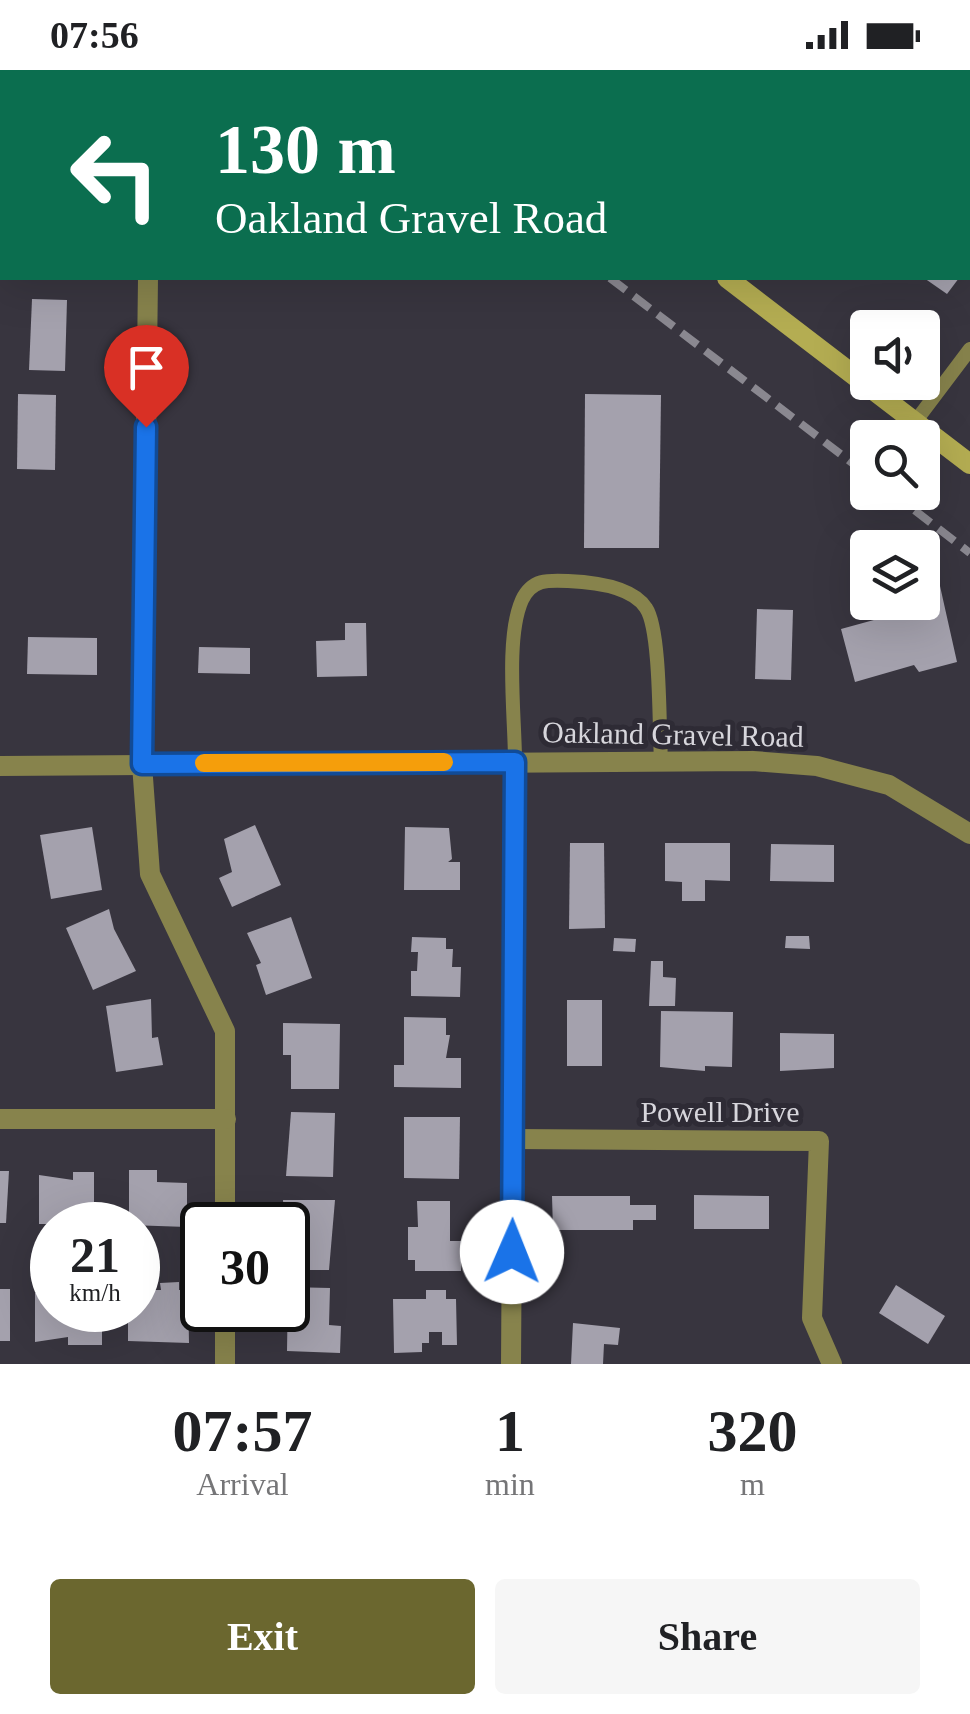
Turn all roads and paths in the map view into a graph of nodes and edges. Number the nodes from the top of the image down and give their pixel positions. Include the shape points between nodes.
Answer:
1 (148, 280) edge
2 (737, 281) edge
3 (970, 349) edge
4 (912, 420) edge
5 (917, 420) edge
6 (940, 441) edge
7 (970, 464) edge
8 (662, 761) junction
9 (515, 762) junction
10 (142, 764) junction
11 (0, 766) edge
12 (970, 834) edge
13 (0, 1119) edge
14 (226, 1119) junction
15 (514, 1140) junction
16 (225, 1202) edge
17 (225, 1332) edge
18 (225, 1364) edge
19 (511, 1364) edge
20 (832, 1364) edge

1 - 10 street
2 - 4 main road
3 - 5 lane
6 - 7 main road
8 - 9 street, Oakland Gravel Road
8 - 9 lane via 647,608 610,587 546,580 530,586 521,603
8 - 12 street, Oakland Gravel Road via 817,766 889,785
9 - 10 street, Oakland Gravel Road
9 - 15 street
10 - 11 street, Oakland Gravel Road
10 - 14 street via 150,874 225,1031
13 - 14 street
14 - 16 street
15 - 19 street
15 - 20 street, Powell Drive via 819,1141 812,1318
17 - 18 street

